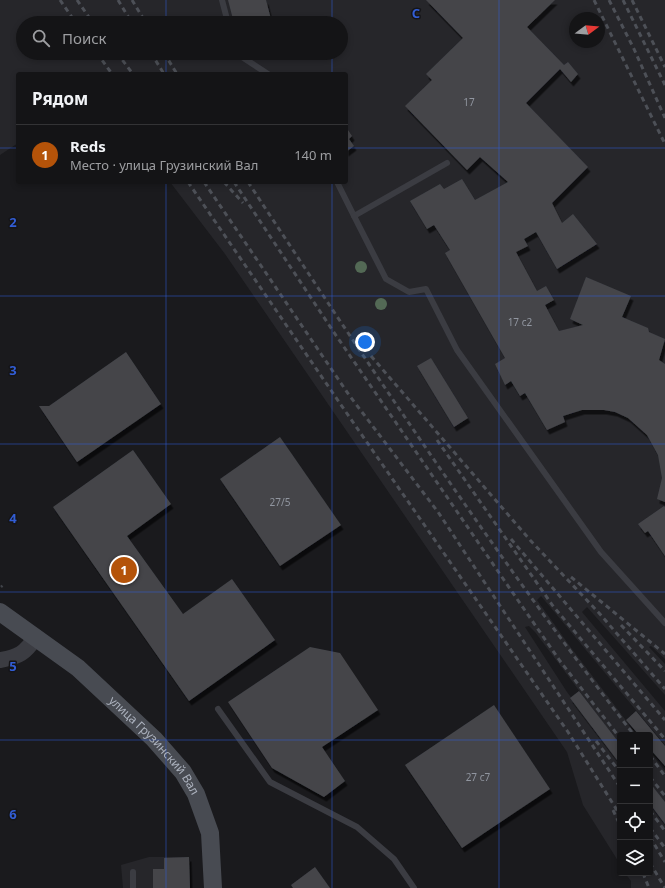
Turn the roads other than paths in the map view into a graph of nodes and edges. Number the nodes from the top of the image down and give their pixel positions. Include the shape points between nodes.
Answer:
1 (222, 0) edge
2 (226, 16) edge
3 (247, 60) edge
4 (265, 72) edge
5 (447, 163) dead end
6 (338, 184) edge
7 (354, 216) junction
8 (0, 612) edge
9 (665, 623) edge
10 (36, 638) junction
11 (0, 660) edge
12 (218, 709) dead end
13 (133, 872) dead end
14 (133, 888) edge
15 (213, 888) edge
16 (414, 888) edge

1 - 2 lane
3 - 4 lane
5 - 7 lane
6 - 7 lane
7 - 9 lane via 386,279 409,292 426,289 457,350 601,552
8 - 10 main road, улица Грузинский Вал
10 - 11 street via 26,651 14,658
10 - 15 main road, улица Грузинский Вал via 78,668 154,739 183,772 196,794 210,833
12 - 16 lane via 270,782 357,827 394,859
13 - 14 lane

